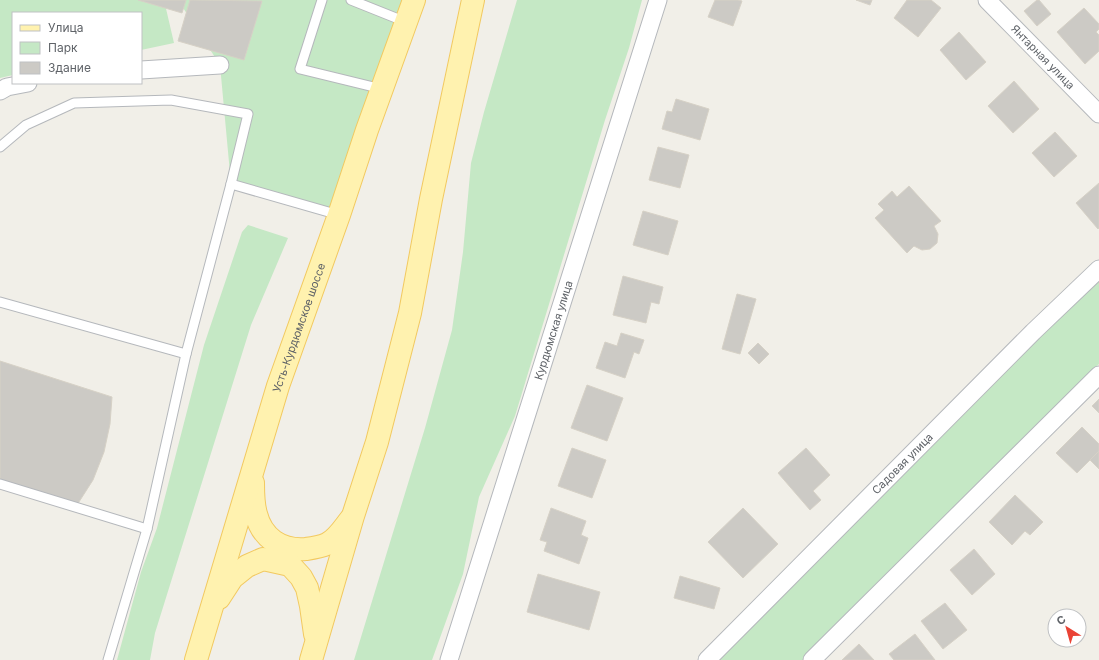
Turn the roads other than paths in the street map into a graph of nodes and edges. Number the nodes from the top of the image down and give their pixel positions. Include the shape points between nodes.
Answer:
1 (322, 0) edge
2 (351, 0) edge
3 (414, 0) edge
4 (473, 0) edge
5 (658, 0) edge
6 (987, 0) edge
7 (406, 22) junction
8 (220, 65) dead end
9 (142, 70) edge
10 (23, 84) edge
11 (382, 88) junction
12 (0, 91) edge
13 (1099, 114) edge
14 (0, 148) edge
15 (231, 184) junction
16 (339, 215) junction
17 (1099, 269) edge
18 (0, 302) edge
19 (186, 354) junction
20 (1099, 375) edge
21 (253, 468) junction
22 (0, 484) edge
23 (353, 516) junction
24 (148, 529) junction
25 (209, 612) junction
26 (314, 651) edge
27 (108, 660) edge
28 (196, 660) edge
29 (449, 660) edge
30 (707, 660) edge
31 (812, 660) edge

1 - 11 lane via 300,69
2 - 7 lane
3 - 7 main road, Усть-Курдюмское шоссе
4 - 23 main road via 410,313 377,442
5 - 29 street, Курдюмская улица
6 - 13 street, Янтарная улица
7 - 11 main road, Усть-Курдюмское шоссе
8 - 9 street
10 - 12 street
11 - 16 main road, Усть-Курдюмское шоссе
14 - 15 lane via 26,125 74,103 171,100 248,114
15 - 16 lane
15 - 19 lane
16 - 21 main road, Усть-Курдюмское шоссе via 278,386
17 - 30 street, Садовая улица via 1033,332
18 - 19 lane
19 - 24 lane
20 - 31 street
21 - 23 main road via 256,515 265,532 273,541 284,547 294,550 327,544
21 - 25 main road, Усть-Курдюмское шоссе
22 - 24 lane
23 - 26 main road
24 - 27 lane
25 - 26 main road via 232,578 247,566 263,559 290,565 307,588
25 - 28 main road, Усть-Курдюмское шоссе

